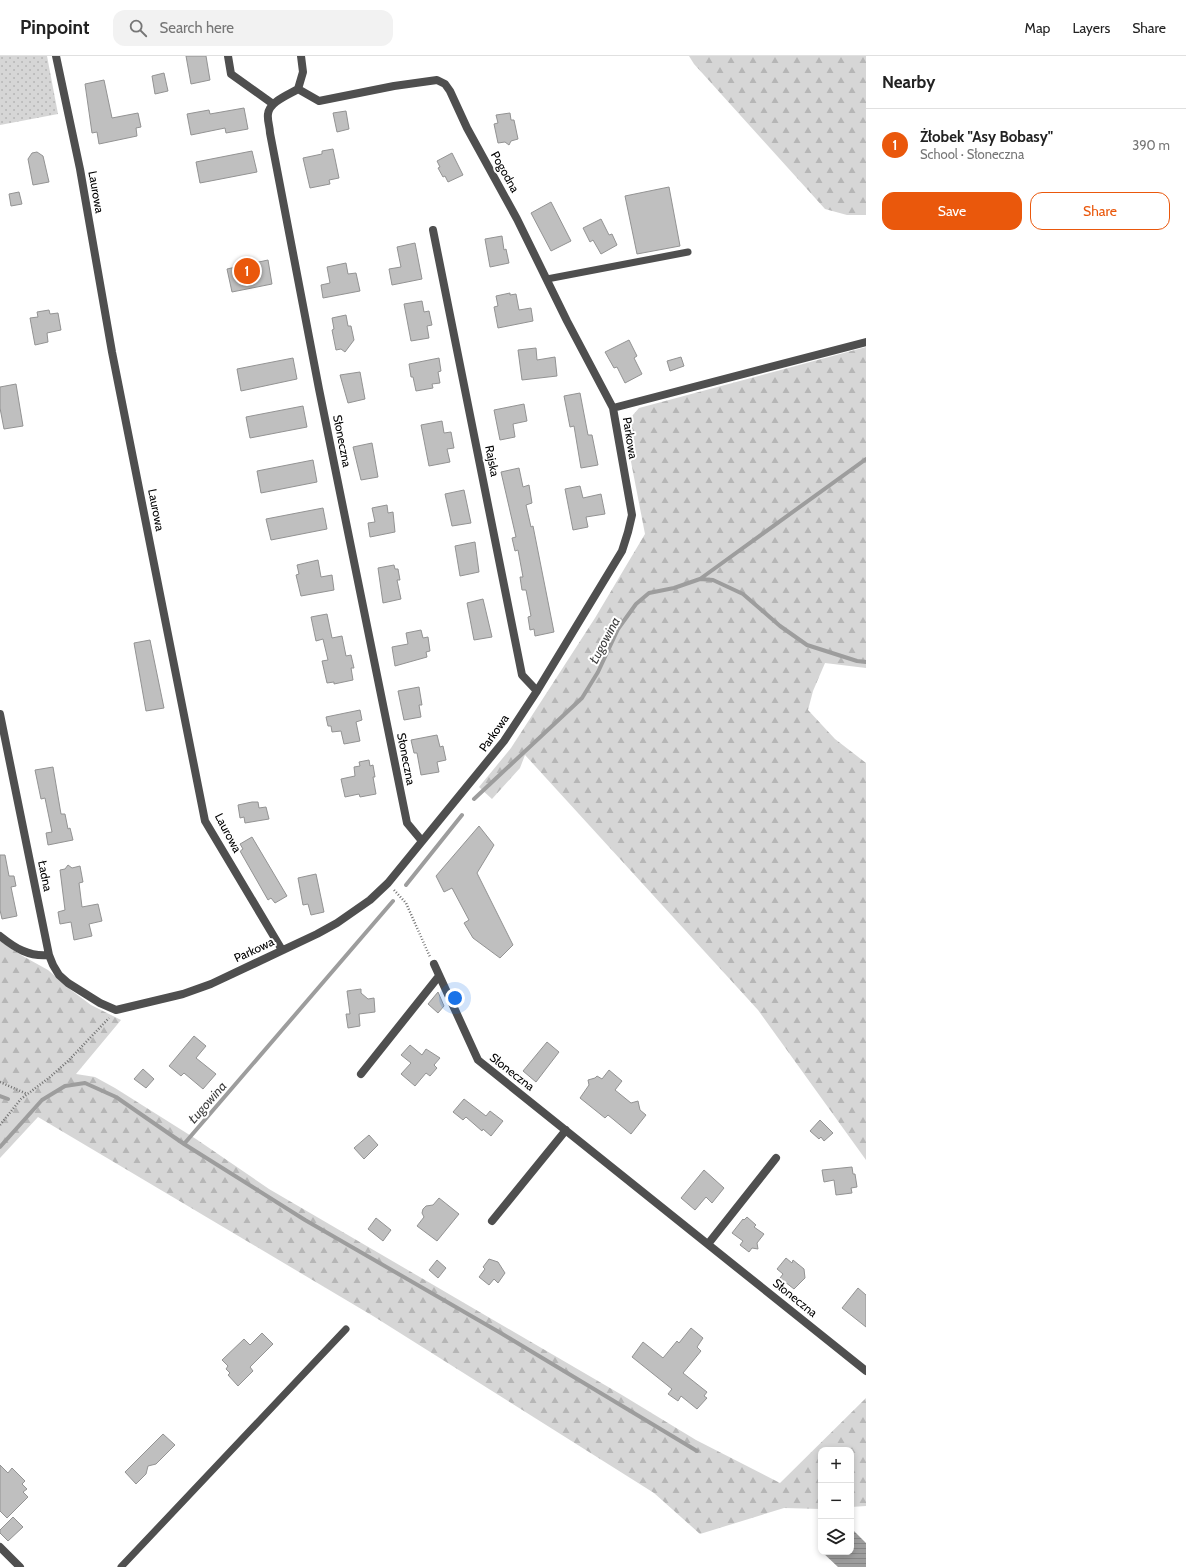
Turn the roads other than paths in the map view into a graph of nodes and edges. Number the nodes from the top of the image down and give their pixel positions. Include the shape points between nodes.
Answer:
1 (56, 56) edge
2 (228, 56) edge
3 (301, 56) edge
4 (298, 89) junction
5 (273, 104) junction
6 (433, 230) dead end
7 (688, 252) dead end
8 (546, 279) junction
9 (866, 342) edge
10 (613, 408) junction
11 (537, 691) junction
12 (0, 714) edge
13 (422, 841) junction
14 (0, 936) edge
15 (282, 950) junction
16 (49, 955) junction
17 (434, 964) road end
18 (439, 976) junction
19 (116, 1010) joint
20 (361, 1074) dead end
21 (566, 1130) junction
22 (776, 1158) dead end
23 (492, 1221) dead end
24 (708, 1244) junction
25 (346, 1329) dead end
26 (866, 1371) edge
27 (0, 1547) edge
28 (20, 1567) edge
29 (121, 1567) edge

1 - 15 street, Laurowa via 205,821
2 - 5 street via 231,74
3 - 4 street via 303,72
4 - 5 street
4 - 8 street, Pogodna via 319,101 437,80 445,84
5 - 13 street, Słoneczna via 268,114 270,134 407,823
6 - 11 street, Rajska via 522,675
7 - 8 lane
8 - 10 street, Pogodna
9 - 10 street, Parkowa
10 - 11 street, Parkowa via 632,515 628,532 622,551
11 - 13 street, Parkowa via 504,741
12 - 16 street, Ładna
13 - 15 street, Parkowa via 388,883 370,900 337,923
14 - 16 street via 30,954
15 - 19 street, Parkowa via 211,984
16 - 19 street, Ładna via 52,965 68,983
17 - 18 street, Słoneczna
18 - 20 street
18 - 21 street, Słoneczna via 478,1060
21 - 23 street
21 - 24 street, Słoneczna
22 - 24 street
24 - 26 street, Słoneczna
25 - 29 lane
27 - 28 street

